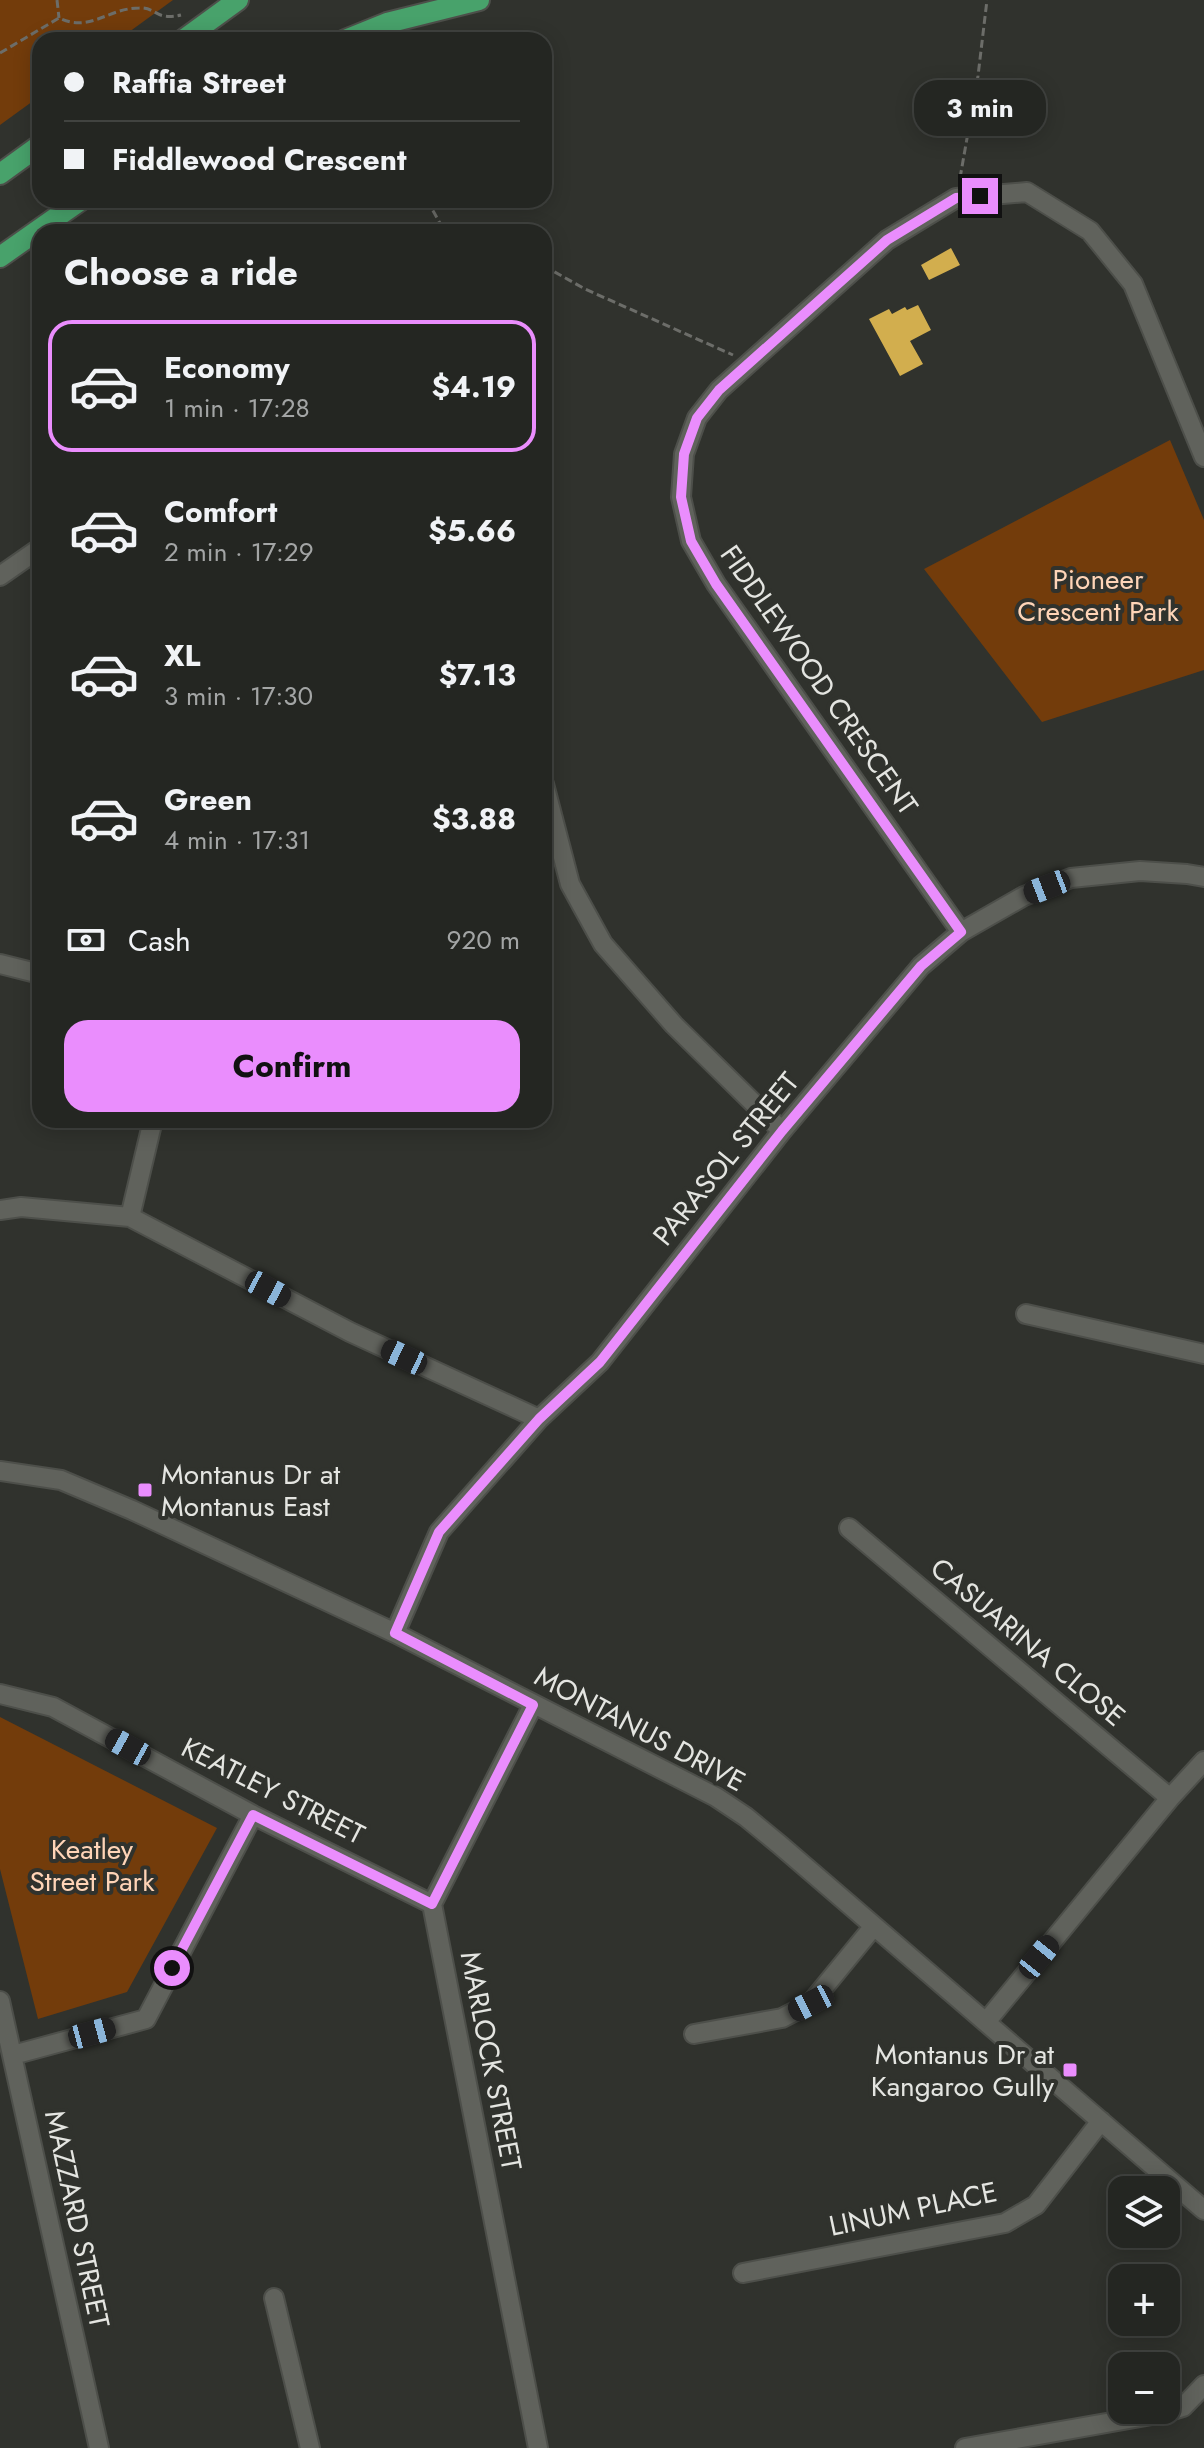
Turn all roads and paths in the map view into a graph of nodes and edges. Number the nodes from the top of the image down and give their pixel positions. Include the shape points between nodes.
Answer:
1 (57, 0) edge
2 (238, 0) edge
3 (479, 0) edge
4 (987, 0) edge
5 (431, 6) edge
6 (59, 18) junction
7 (212, 18) junction
8 (35, 32) edge
9 (194, 32) edge
10 (365, 32) edge
11 (32, 34) edge
12 (0, 53) edge
13 (32, 151) edge
14 (0, 174) edge
15 (956, 198) junction
16 (70, 208) edge
17 (47, 224) edge
18 (32, 234) edge
19 (0, 257) edge
20 (552, 270) edge
21 (744, 366) junction
22 (1204, 457) edge
23 (32, 554) edge
24 (0, 576) edge
25 (552, 815) edge
26 (1204, 877) edge
27 (961, 932) junction
28 (0, 964) edge
29 (32, 972) edge
30 (151, 1128) edge
31 (782, 1131) junction
32 (0, 1210) edge
33 (130, 1217) junction
34 (1026, 1314) dead end
35 (1204, 1354) edge
36 (539, 1419) junction
37 (0, 1471) edge
38 (849, 1528) dead end
39 (395, 1633) junction
40 (0, 1694) edge
41 (533, 1705) junction
42 (1204, 1761) edge
43 (1170, 1798) junction
44 (253, 1815) junction
45 (432, 1904) junction
46 (874, 1926) junction
47 (0, 2001) edge
48 (986, 2022) junction
49 (694, 2034) dead end
50 (13, 2055) junction
51 (1101, 2121) junction
52 (1204, 2210) edge
53 (743, 2273) dead end
54 (274, 2298) dead end
55 (1204, 2385) edge
56 (99, 2448) edge
57 (310, 2448) edge
58 (538, 2448) edge
59 (965, 2448) edge

1 - 6 path
2 - 7 main road
3 - 5 main road
4 - 15 path
5 - 10 main road
6 - 7 path via 70,24 91,22 142,7 166,19 187,14
6 - 8 path
7 - 9 main road
11 - 12 path
13 - 14 main road
15 - 21 street, FIDDLEWOOD CRESCENT via 887,240
15 - 22 street, FIDDLEWOOD CRESCENT via 1027,192 1090,231 1133,284
16 - 17 main road
18 - 19 main road
20 - 21 path via 726,351
21 - 27 street, FIDDLEWOOD CRESCENT via 697,418 684,454 681,497 691,541
23 - 24 street
25 - 31 street via 570,884 603,944 674,1025
26 - 27 street, PARASOL STREET via 1140,871 1071,878 1024,896
27 - 31 street, PARASOL STREET via 921,966
28 - 29 street
30 - 33 street
31 - 36 street, PARASOL STREET via 600,1362
32 - 33 street via 21,1207
33 - 36 street via 350,1332
34 - 35 street
36 - 39 street, PARASOL STREET via 439,1532
37 - 39 street, MONTANUS DRIVE via 61,1480
38 - 43 street, CASUARINA CLOSE
39 - 41 street, MONTANUS DRIVE
40 - 44 street, KEATLEY STREET via 53,1707
41 - 45 street
41 - 46 street, MONTANUS DRIVE via 716,1797
42 - 43 street
43 - 48 street
44 - 45 street, KEATLEY STREET
44 - 50 street via 146,2019
45 - 58 street, MARLOCK STREET
46 - 48 street, MONTANUS DRIVE
46 - 49 street via 811,2003 782,2018
47 - 50 street, MAZZARD STREET
48 - 51 street, MONTANUS DRIVE
50 - 56 street, MAZZARD STREET
51 - 52 street, MONTANUS DRIVE
51 - 53 street, LINUM PLACE via 1036,2205 1005,2223
54 - 57 street
55 - 59 street via 1183,2407 1163,2413

